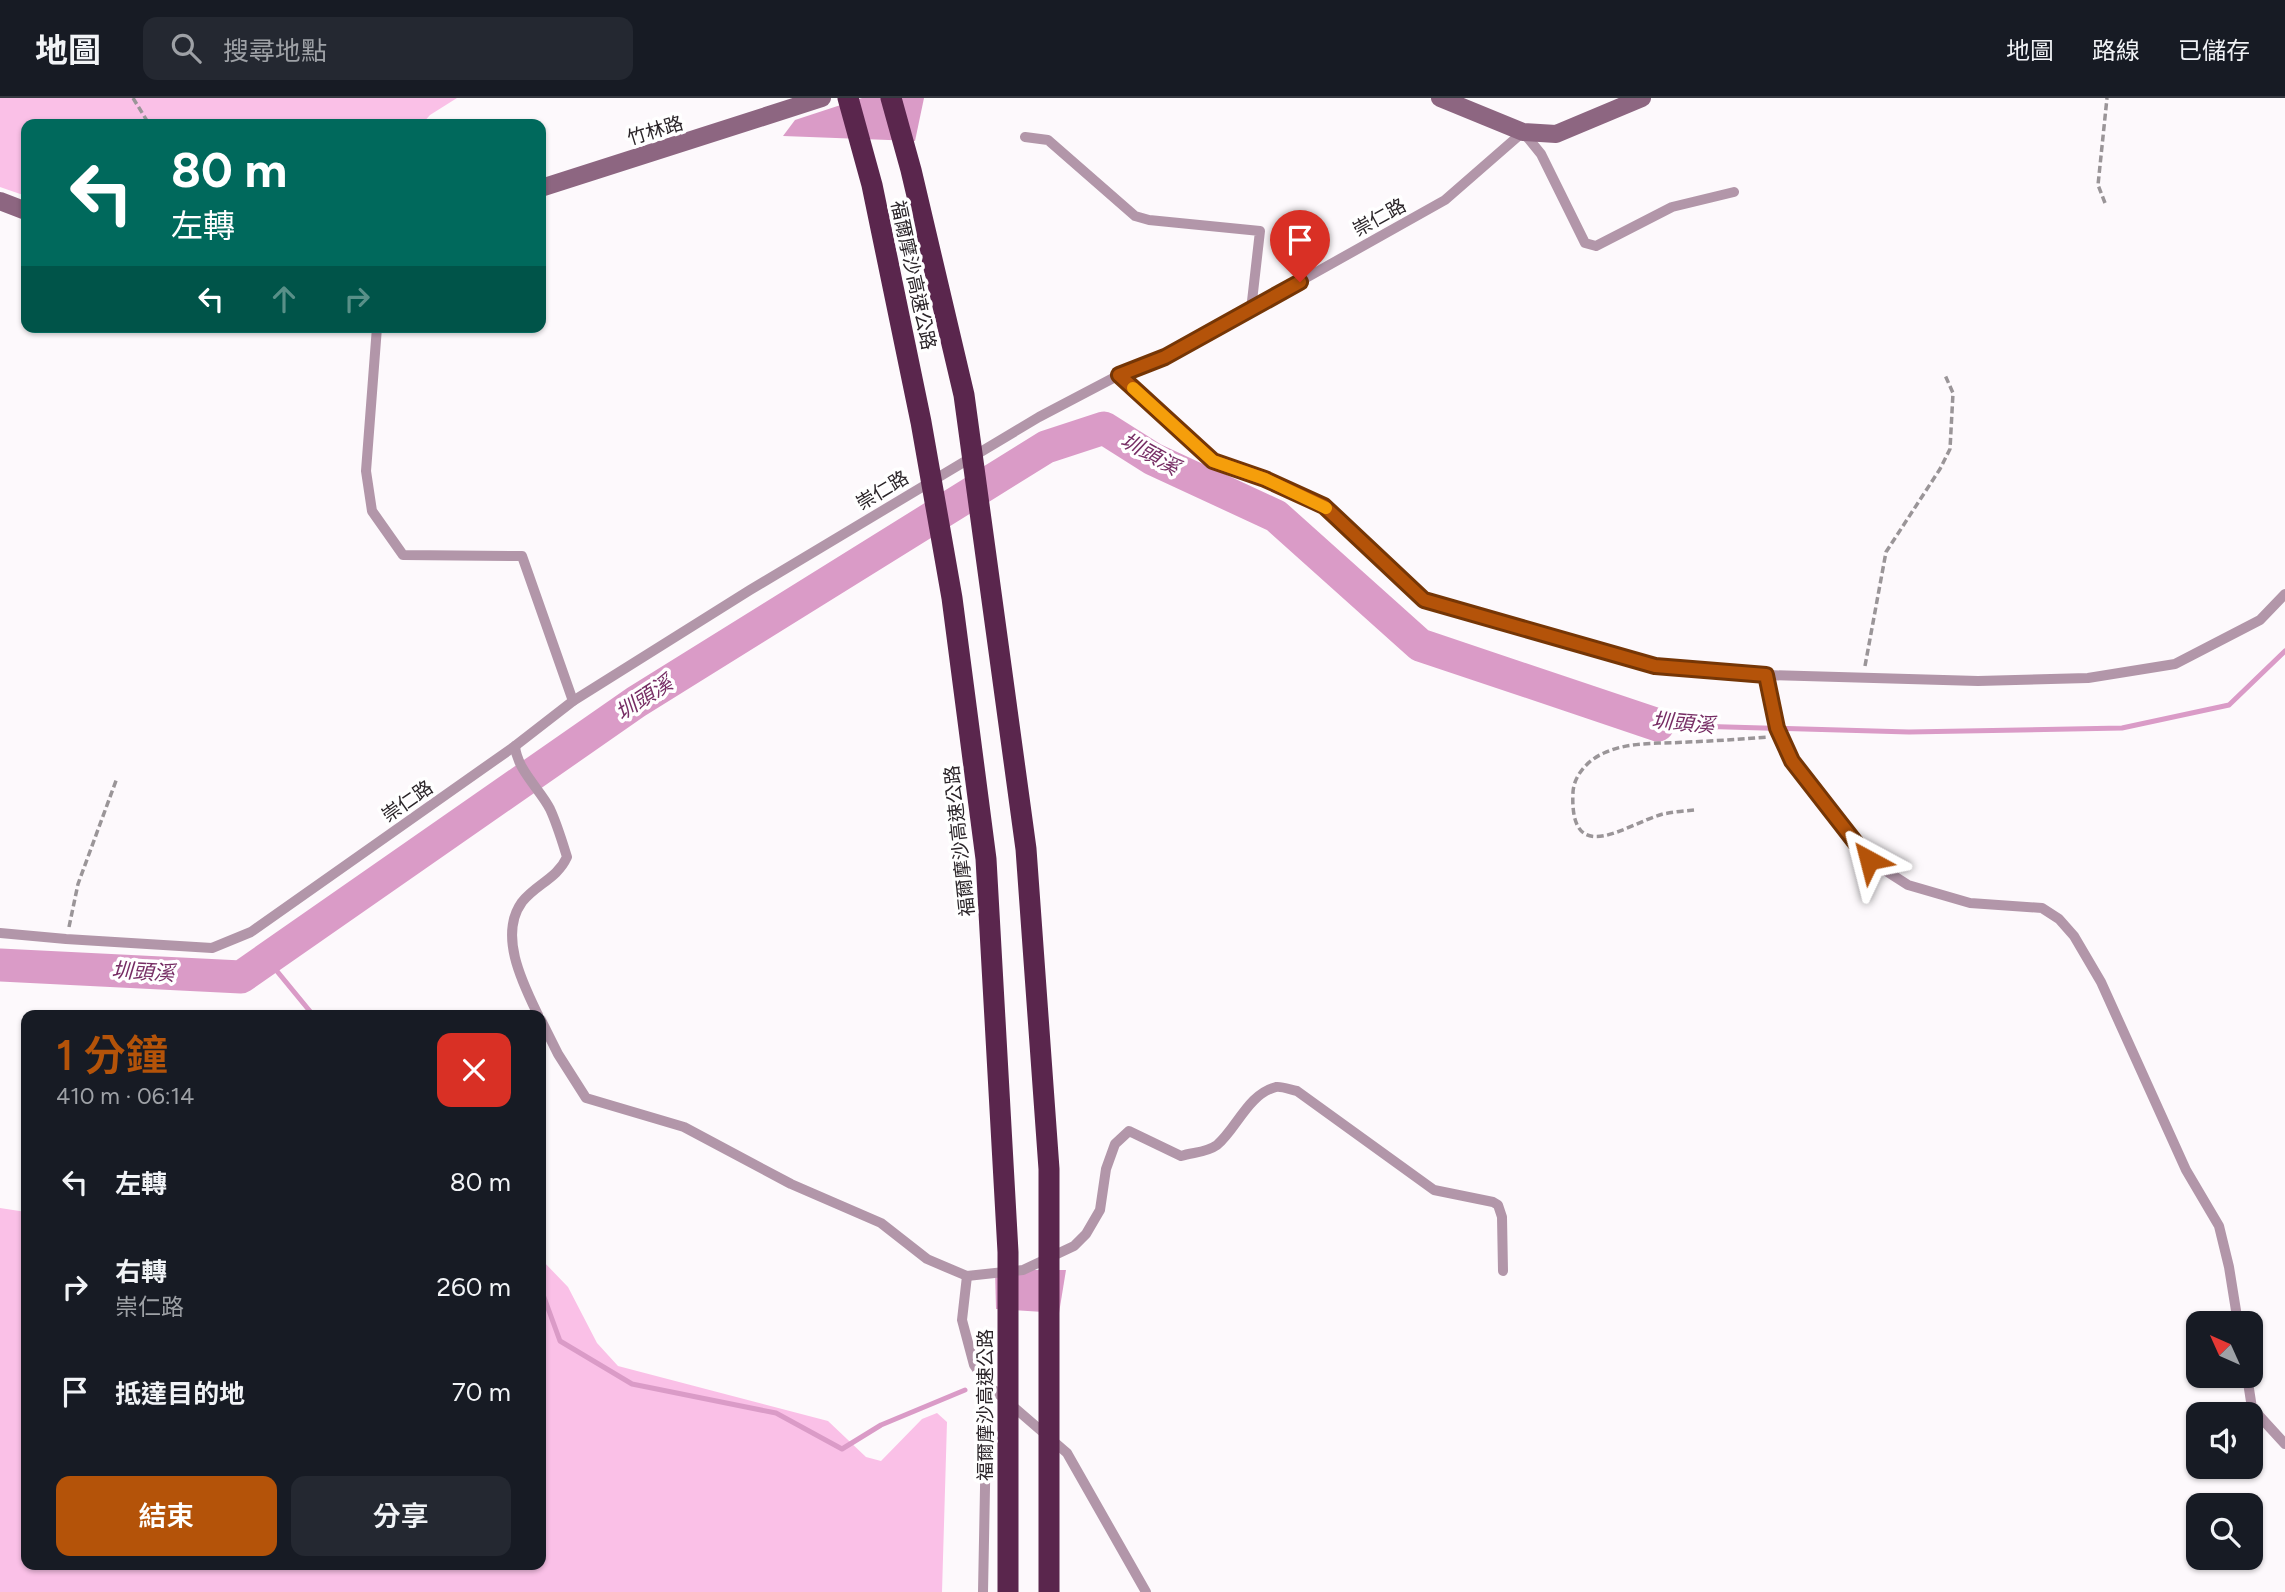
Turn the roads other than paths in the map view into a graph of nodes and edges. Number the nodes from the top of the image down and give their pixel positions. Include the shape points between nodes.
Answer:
1 (822, 98) edge
2 (848, 98) edge
3 (891, 98) edge
4 (1440, 98) edge
5 (1642, 98) edge
6 (1523, 132) junction
7 (1025, 137) dead end
8 (546, 186) edge
9 (1734, 192) dead end
10 (0, 201) edge
11 (21, 209) edge
12 (1251, 310) junction
13 (377, 333) edge
14 (1119, 375) junction
15 (2285, 594) edge
16 (1766, 675) junction
17 (573, 701) junction
18 (515, 750) junction
19 (0, 933) edge
20 (536, 1010) edge
21 (546, 1030) edge
22 (1503, 1271) dead end
23 (967, 1276) junction
24 (2236, 1311) edge
25 (987, 1384) junction
26 (2249, 1388) edge
27 (2285, 1444) edge
28 (983, 1592) edge
29 (1008, 1592) edge
30 (1049, 1592) edge
31 (1146, 1592) edge

1 - 8 street, 竹林路
2 - 29 highway, 福爾摩沙高速公路, bridge via 872,185 921,422 952,597 986,859 1008,1252
3 - 30 highway, 福爾摩沙高速公路, bridge via 964,395 1026,849 1049,1169
4 - 6 street
5 - 6 street via 1556,134
6 - 9 lane via 1541,154 1585,243 1596,246 1672,207
6 - 12 lane, 崇仁路 via 1445,200
7 - 12 lane via 1048,140 1135,216 1260,231
10 - 11 street
12 - 14 lane, 崇仁路 via 1165,357
13 - 17 lane via 366,471 372,511 403,555 522,555
14 - 16 lane via 1213,461 1324,506 1424,600 1655,666
14 - 17 lane, 崇仁路 via 1028,424
15 - 16 lane via 2260,620 2175,664 2088,678 1978,681
16 - 24 lane via 1778,732 1792,761 1869,860 1908,885 1958,900 2042,908 2074,936 2101,982 2186,1170 2219,1226
17 - 18 lane, 崇仁路
18 - 19 lane, 崇仁路 via 251,932 212,948
18 - 20 lane via 550,809 567,857 562,869 522,903 514,923 514,955
21 - 23 lane via 586,1098 684,1127 791,1184 881,1223 927,1259
22 - 23 lane via 1498,1205 1434,1190 1297,1091 1278,1087 1252,1102 1218,1144 1205,1152 1181,1156 1129,1131 1115,1144 1100,1210 1074,1246 1023,1270
23 - 25 lane via 962,1320 974,1365
25 - 28 lane
25 - 31 lane via 1067,1452
26 - 27 lane via 2252,1408

